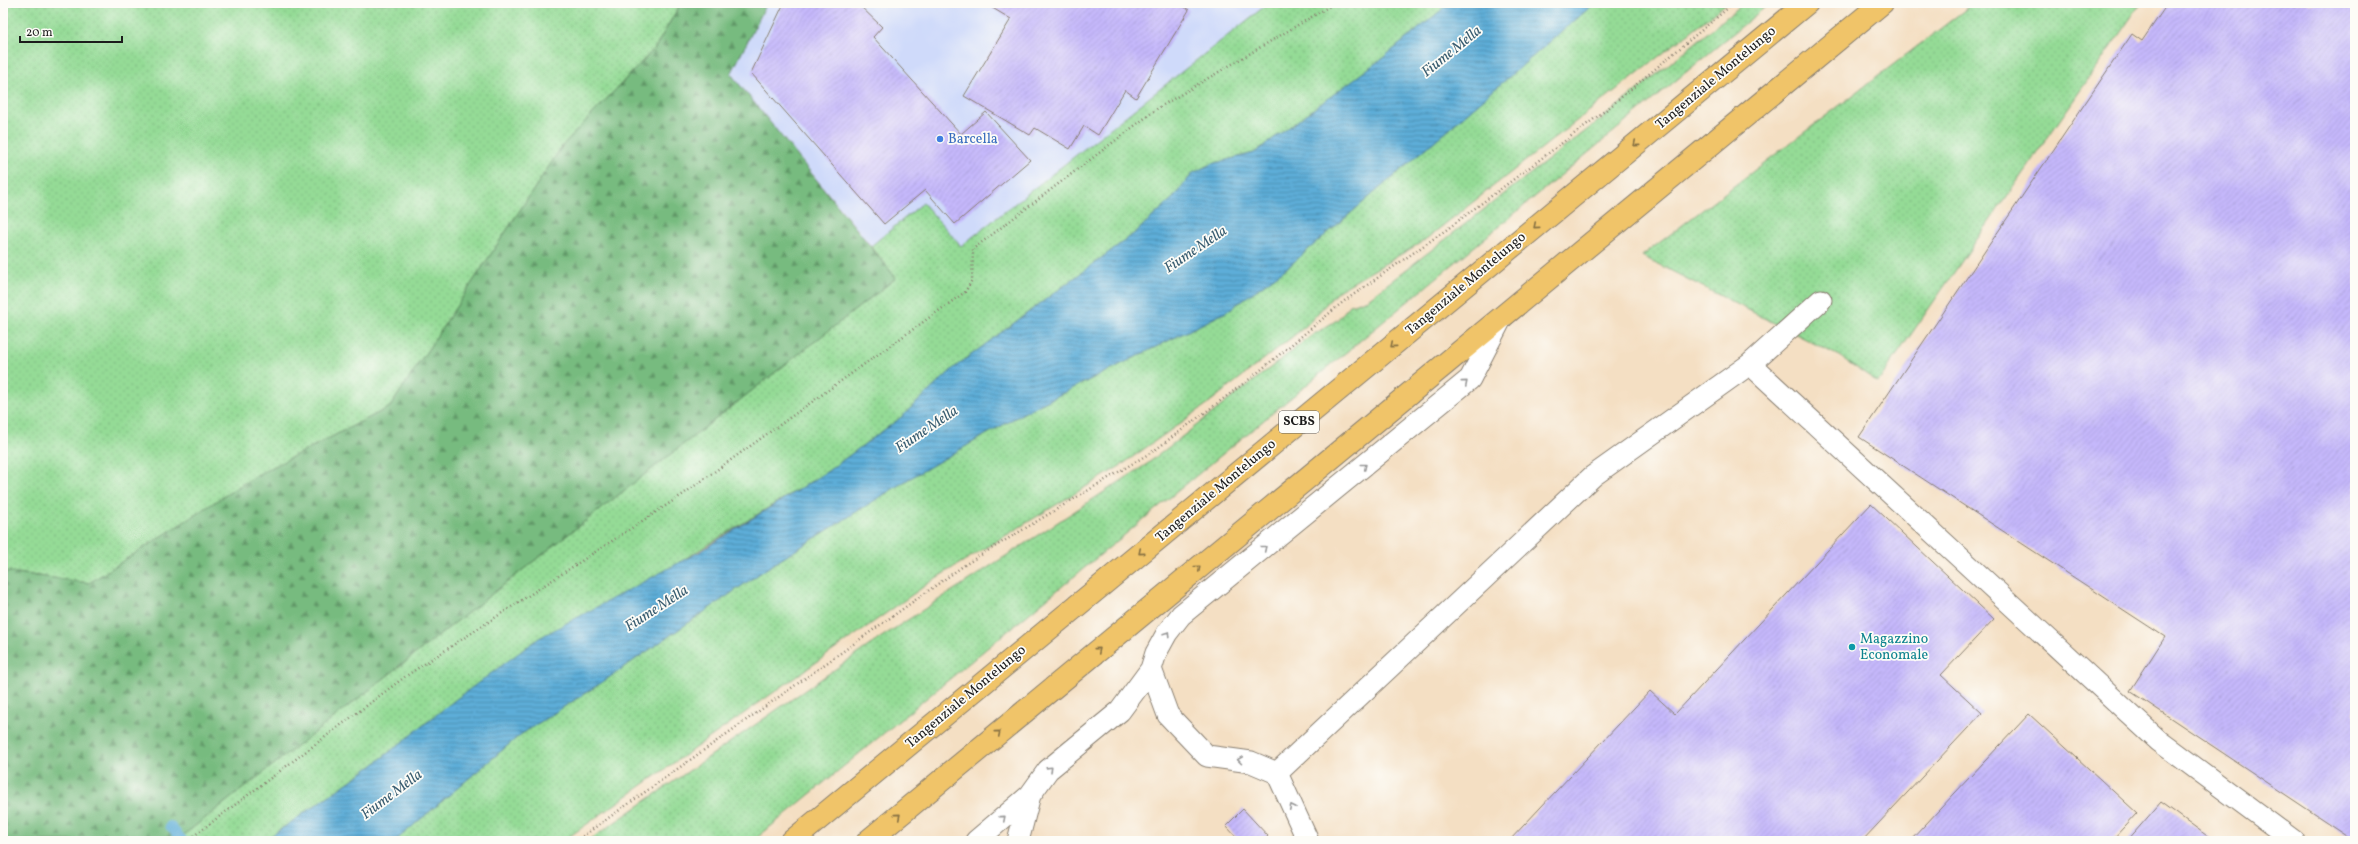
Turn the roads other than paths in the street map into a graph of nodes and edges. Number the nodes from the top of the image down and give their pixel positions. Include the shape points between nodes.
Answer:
1 (1807, 3) edge
2 (1882, 3) edge
3 (1821, 300) dead end
4 (1503, 316) junction
5 (1750, 364) junction
6 (1150, 669) junction
7 (1277, 774) junction
8 (1030, 795) junction
9 (792, 841) edge
10 (868, 841) edge
11 (976, 841) edge
12 (1018, 841) edge
13 (1308, 841) edge
14 (2294, 841) edge

1 -> 9 highway, Tangenziale Montelungo / SCBS
2 - 4 highway
3 - 5 lane
6 -> 4 lane via 1166,632 1181,615 1470,379
10 -> 4 highway
5 - 7 lane via 1593,476
5 - 14 lane via 2159,741
7 -> 6 lane via 1251,762 1207,756 1168,715
8 -> 6 lane via 1048,770 1120,711
13 -> 7 lane
11 -> 8 lane
8 - 12 lane

